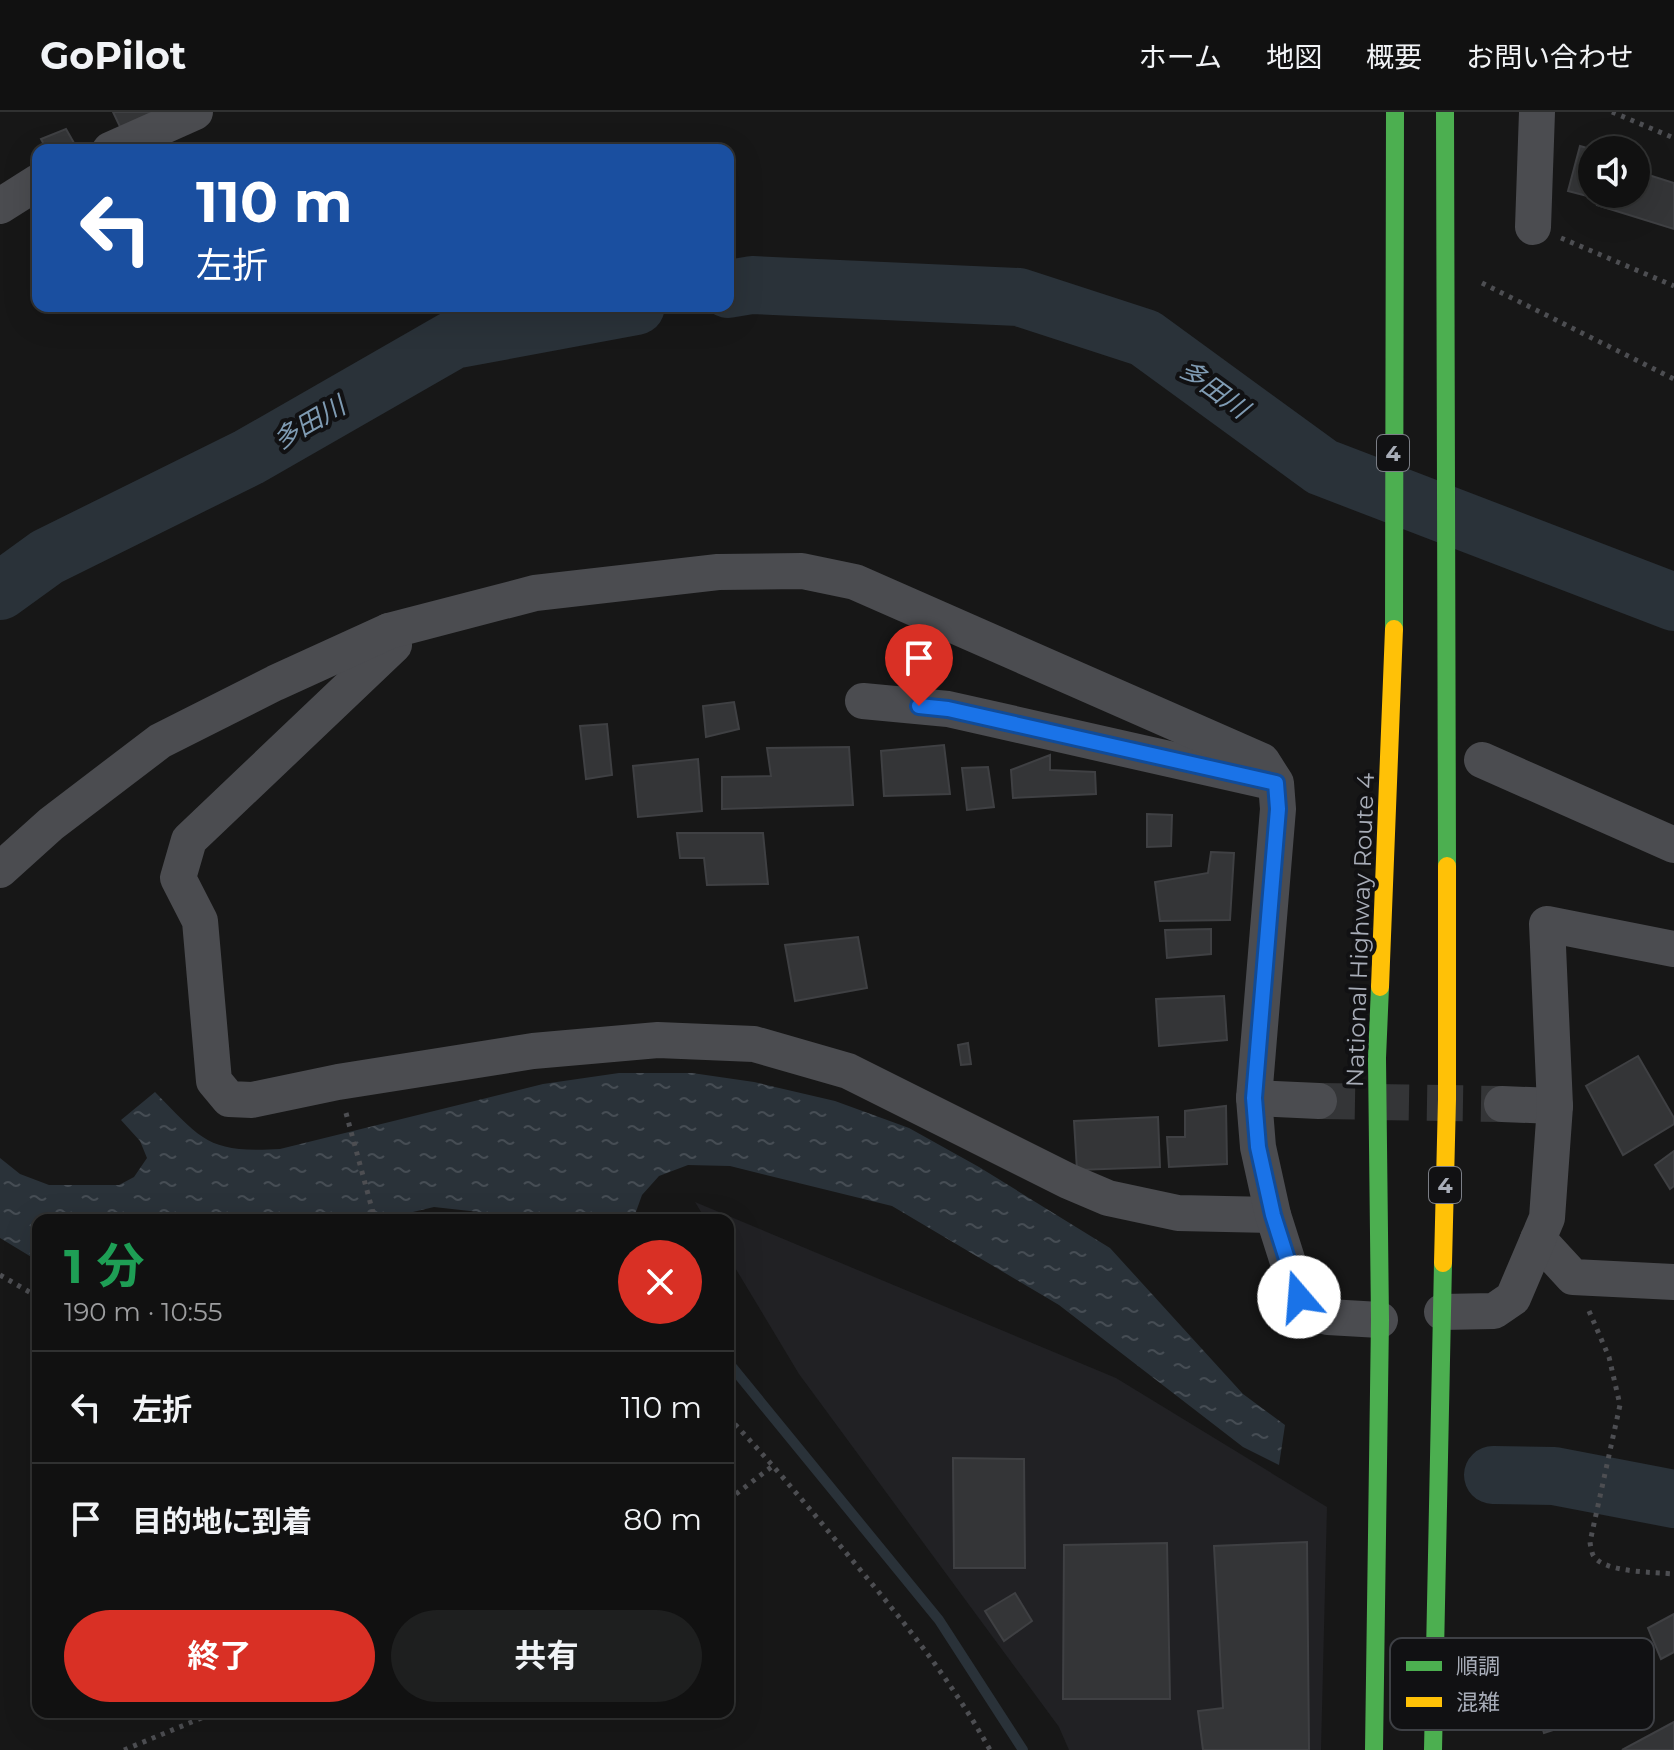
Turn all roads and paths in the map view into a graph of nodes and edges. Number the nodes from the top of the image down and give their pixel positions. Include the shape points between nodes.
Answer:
1 (195, 112) edge
2 (1395, 112) edge
3 (1445, 112) edge
4 (1537, 112) edge
5 (1612, 112) edge
6 (1674, 138) edge
7 (123, 144) edge
8 (32, 186) edge
9 (0, 206) edge
10 (1533, 227) joint
11 (1445, 264) junction
12 (1674, 286) edge
13 (1674, 379) edge
14 (389, 631) junction
15 (863, 701) dead end
16 (1482, 760) dead end
17 (1276, 783) junction
18 (1674, 845) edge
19 (0, 870) edge
20 (1674, 949) edge
21 (1254, 1098) junction
22 (343, 1101) dead end
23 (1319, 1101) tunnel mouth
24 (1502, 1104) tunnel mouth
25 (1555, 1106) junction
26 (373, 1214) edge
27 (1273, 1215) junction
28 (1538, 1239) junction
29 (0, 1275) edge
30 (1573, 1277) junction
31 (1674, 1282) edge
32 (32, 1294) edge
33 (1442, 1312) junction
34 (1380, 1320) junction
35 (734, 1423) edge
36 (774, 1465) junction
37 (734, 1495) edge
38 (1674, 1574) edge
39 (1435, 1638) edge
40 (201, 1718) edge
41 (1433, 1730) edge
42 (124, 1750) edge
43 (990, 1750) edge
44 (1374, 1750) edge
45 (1433, 1750) edge

1 - 7 street
2 - 34 highway, National Highway Route 4 / 4 via 1394,623 1377,1058
3 - 11 highway, 4
4 - 10 street
5 - 6 path
8 - 9 street
10 - 12 path
11 - 13 path
11 - 33 highway, 4 via 1447,1099
14 - 17 street via 535,593 718,572 802,571 855,582 1262,761
14 - 19 street via 160,741
14 - 27 street via 394,645 189,840 178,878 200,921 214,1081 229,1099 252,1100 533,1051 658,1040 754,1044 848,1071 1108,1198 1178,1213
15 - 17 street via 948,709
16 - 18 street
17 - 21 street
20 - 25 street via 1547,924
21 - 23 street
21 - 27 street
22 - 26 path
24 - 25 street
25 - 28 street via 1547,1218
27 - 34 street via 1299,1297 1312,1312
28 - 30 street
28 - 33 street via 1513,1298 1494,1311
29 - 32 path
30 - 31 street
30 - 38 path via 1609,1357 1620,1405 1590,1542 1592,1555 1613,1568
33 - 39 highway, 4
34 - 44 highway, National Highway Route 4 / 4
35 - 36 path
36 - 37 path
36 - 43 path via 918,1640
40 - 42 path
41 - 45 highway, 4

